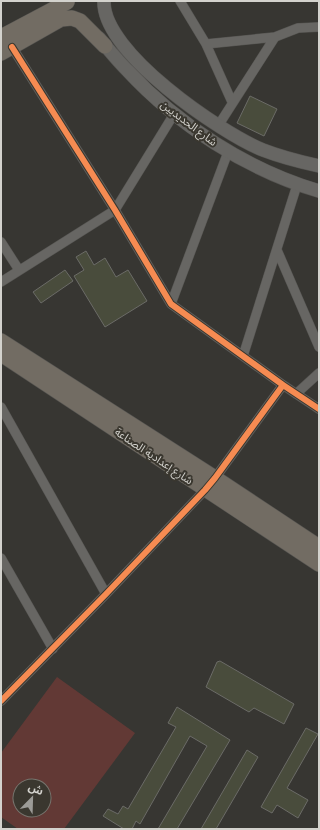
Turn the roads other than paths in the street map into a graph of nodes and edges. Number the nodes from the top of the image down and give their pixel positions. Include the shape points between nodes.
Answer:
1 (104, 1) edge
2 (180, 1) edge
3 (61, 2) edge
4 (1, 25) edge
5 (319, 26) edge
6 (275, 37) junction
7 (206, 44) junction
8 (5, 46) edge
9 (105, 46) junction
10 (232, 102) junction
11 (174, 114) junction
12 (218, 126) junction
13 (263, 150) junction
14 (228, 152) junction
15 (319, 166) edge
16 (256, 167) junction
17 (298, 185) junction
18 (319, 191) edge
19 (115, 210) junction
20 (1, 242) edge
21 (277, 250) junction
22 (19, 270) junction
23 (1, 282) edge
24 (171, 304) junction
25 (1, 331) edge
26 (1, 341) edge
27 (319, 347) edge
28 (1, 354) edge
29 (244, 356) junction
30 (1, 364) edge
31 (319, 373) edge
32 (52, 380) junction
33 (283, 385) junction
34 (296, 394) junction
35 (1, 407) edge
36 (319, 409) edge
37 (215, 478) junction
38 (204, 490) junction
39 (319, 547) edge
40 (1, 558) edge
41 (319, 564) edge
42 (106, 594) junction
43 (53, 649) junction
44 (1, 700) edge

1 - 12 street, شارع الحديديين via 115,33 135,60 186,104
2 - 7 street
3 - 4 main road
3 - 8 main road
3 - 9 street, شارع الحديديين
5 - 6 street via 298,28
6 - 7 street
6 - 10 street
7 - 10 street
8 - 9 main road via 61,19 72,18 80,21
8 - 19 street via 34,83
9 - 11 street, شارع الحديديين via 127,71
10 - 12 street
11 - 14 street, شارع الحديديين
11 - 19 street
12 - 13 street, شارع الحديديين
13 - 15 street, شارع الحديديين
13 - 16 street
14 - 16 street, شارع الحديديين
14 - 24 street
16 - 17 street, شارع الحديديين
17 - 18 street, شارع الحديديين
17 - 21 street
19 - 22 street
19 - 24 street
20 - 22 street
21 - 27 street
21 - 29 street
22 - 23 street
24 - 29 street
25 - 32 main road via 30,352
26 - 32 main road
28 - 32 main road
29 - 33 street
30 - 32 main road
31 - 34 street
32 - 37 main road, شارع إعدادية الصناعة
32 - 38 main road, شارع إعدادية الصناعة
33 - 34 street
33 - 37 street
34 - 36 street
35 - 42 street
37 - 38 street
37 - 39 main road, شارع إعدادية الصناعة
38 - 41 main road, شارع إعدادية الصناعة
38 - 42 street
40 - 43 street
42 - 43 street
43 - 44 street

